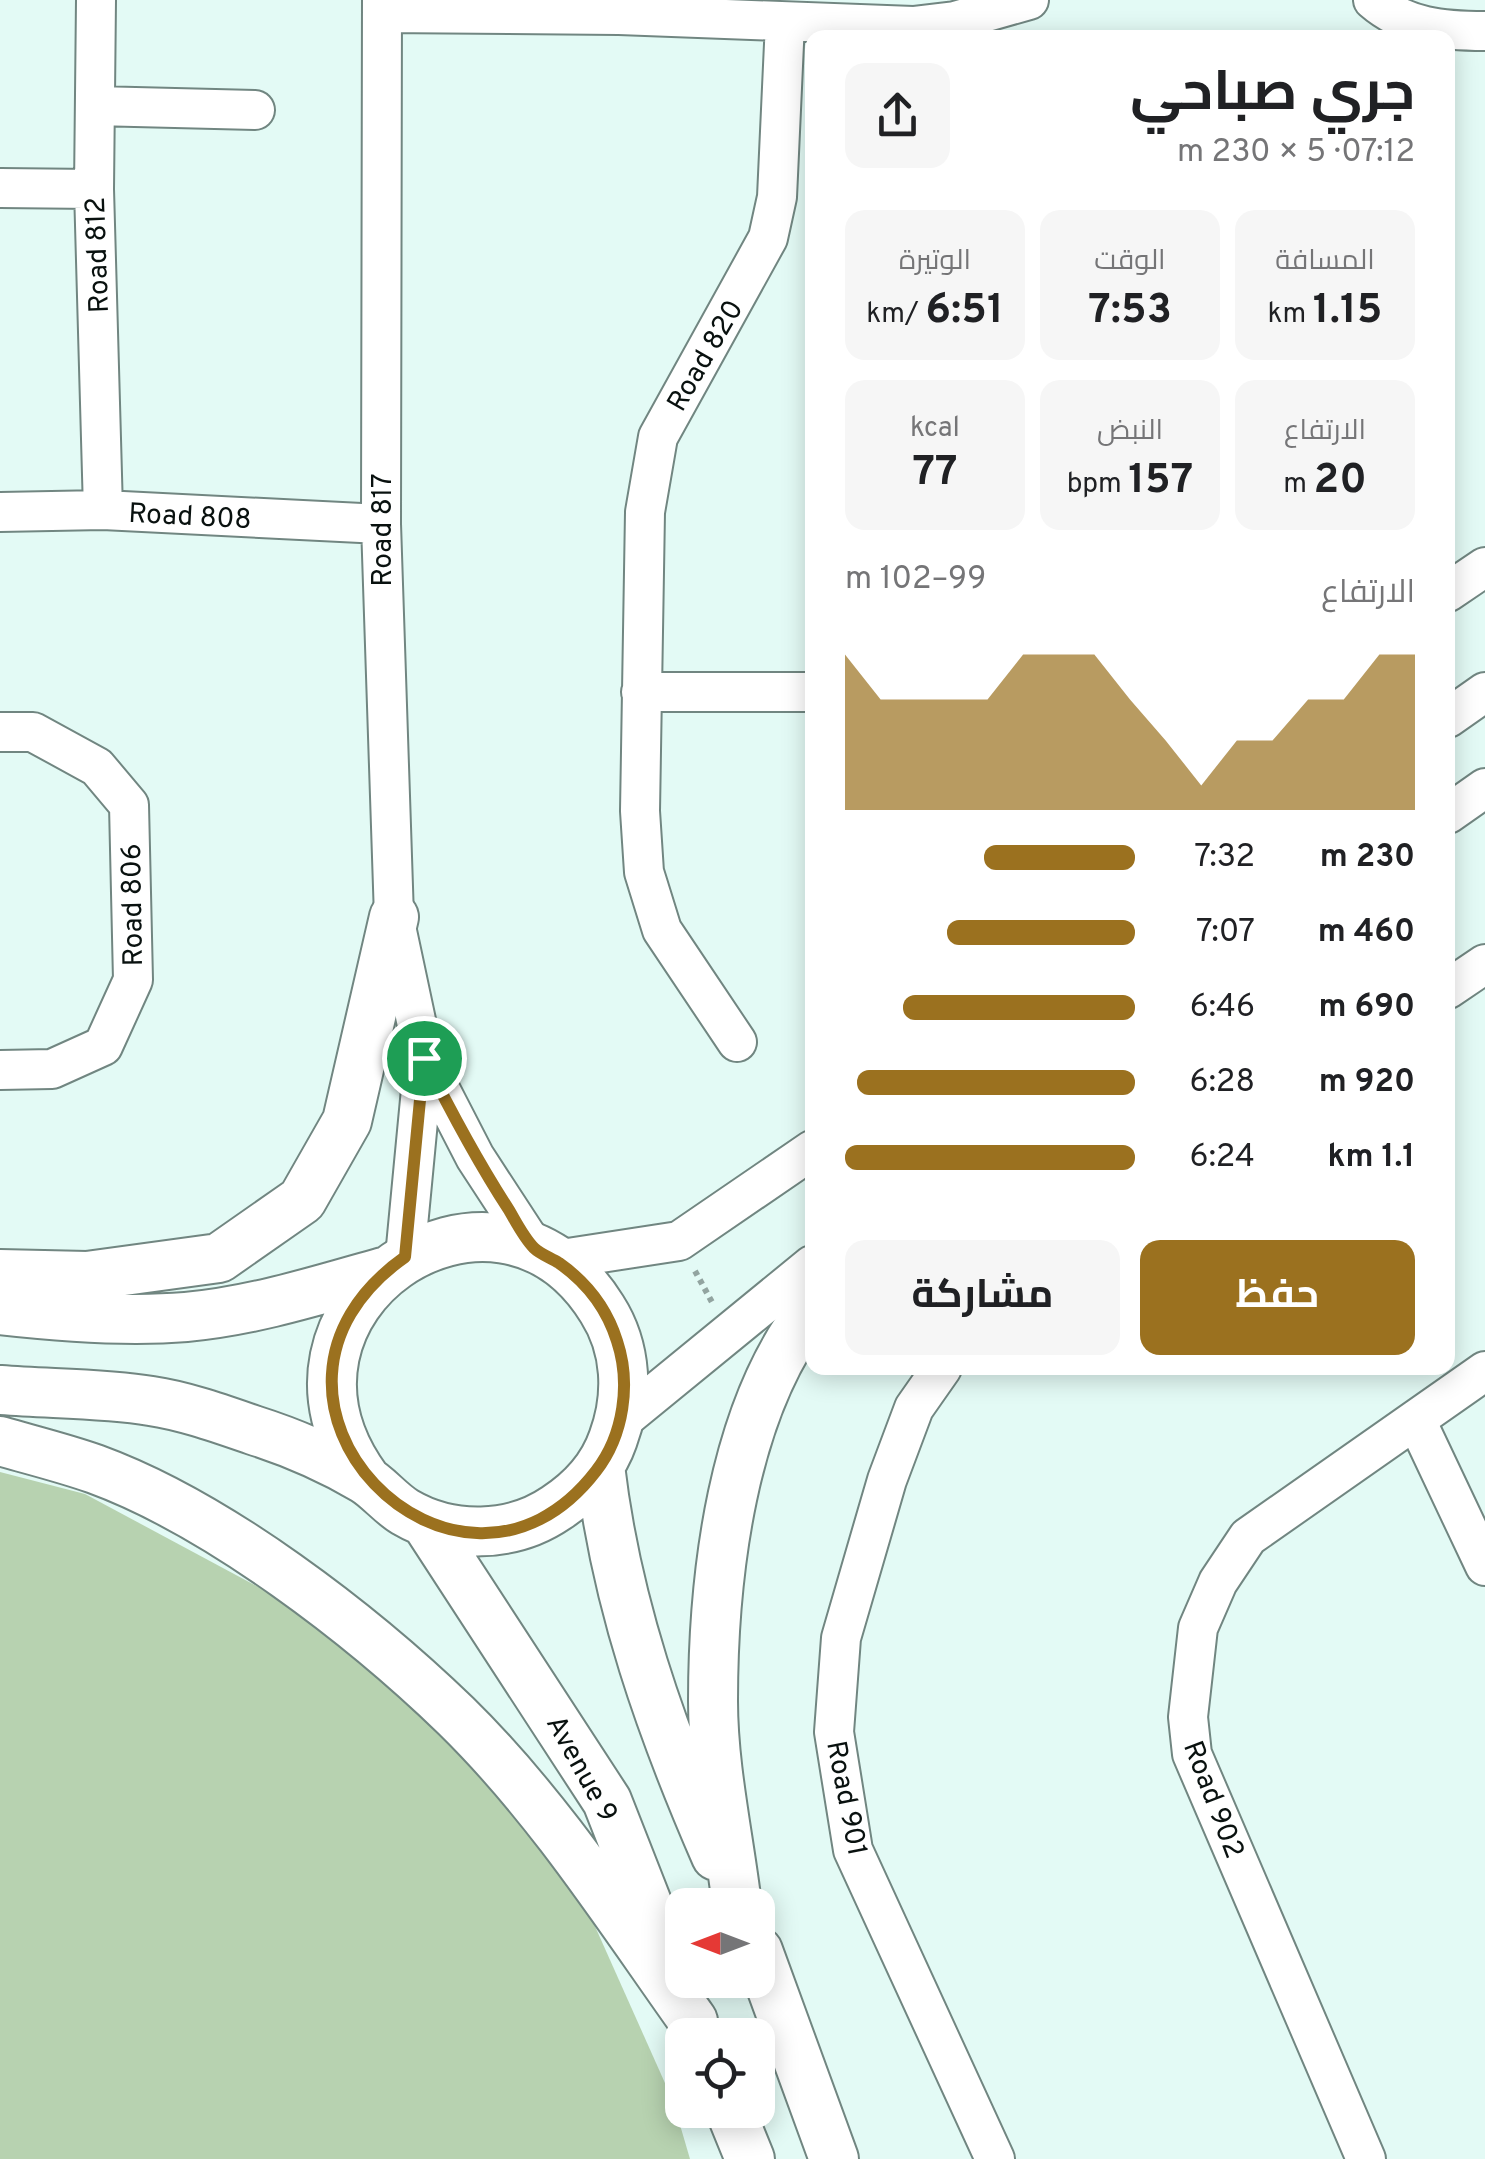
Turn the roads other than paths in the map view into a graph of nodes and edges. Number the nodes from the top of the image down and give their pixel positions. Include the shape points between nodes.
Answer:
1 (96, 0) edge
2 (1029, 0) edge
3 (382, 6) edge
4 (620, 7) edge
5 (1382, 18) edge
6 (785, 22) junction
7 (1438, 30) edge
8 (1455, 31) edge
9 (1485, 31) edge
10 (95, 106) junction
11 (255, 110) dead end
12 (0, 188) edge
13 (94, 189) junction
14 (104, 510) junction
15 (0, 512) edge
16 (380, 524) junction
17 (1485, 566) edge
18 (1455, 587) edge
19 (641, 692) junction
20 (805, 692) edge
21 (1485, 692) edge
22 (1455, 713) edge
23 (0, 732) edge
24 (1485, 788) edge
25 (1455, 809) edge
26 (394, 917) junction
27 (1485, 964) edge
28 (1455, 985) edge
29 (737, 1042) dead end
30 (424, 1058) junction
31 (0, 1070) edge
32 (805, 1155) edge
33 (545, 1255) junction
34 (394, 1264) junction
35 (805, 1270) edge
36 (0, 1274) edge
37 (0, 1310) edge
38 (805, 1318) edge
39 (1485, 1371) edge
40 (937, 1375) edge
41 (0, 1390) edge
42 (1416, 1420) junction
43 (620, 1422) junction
44 (0, 1441) edge
45 (600, 1466) junction
46 (368, 1481) junction
47 (426, 1522) junction
48 (1485, 1566) edge
49 (730, 1888) edge
50 (735, 1888) edge
51 (775, 1998) edge
52 (689, 2018) edge
53 (692, 2018) edge
54 (737, 2128) edge
55 (750, 2159) edge
56 (834, 2159) edge
57 (995, 2159) edge
58 (1366, 2159) edge

1 - 10 street, Road 812
2 - 6 street via 914,26
3 - 4 street
3 - 16 street, Road 817
4 - 6 street
5 - 7 street
6 - 19 street, Road 820 via 777,197 768,238 670,413 650,462
8 - 9 street
10 - 11 street
10 - 13 street, Road 812
12 - 13 street
13 - 14 street, Road 812
14 - 15 street, Road 808
14 - 16 street, Road 808
16 - 26 street, Road 817
17 - 18 street
19 - 20 street
19 - 29 street, Road 820 via 641,841 651,902 677,956
21 - 22 street
23 - 31 street, Road 806 via 32,732 98,766 129,805 132,980 104,1046 52,1069
24 - 25 street
26 - 30 street, Road 817
26 - 36 main road via 347,1122 302,1200 219,1258 87,1276
27 - 28 street
30 - 33 street, Road 817 via 474,1158
30 - 34 street, Road 817
32 - 33 street via 679,1241
33 - 34 main road via 498,1240 457,1239
33 - 43 main road via 594,1296 618,1342
34 - 37 main road via 280,1300 186,1317
34 - 46 main road via 349,1315 332,1376 342,1440
35 - 43 street
38 - 50 main road via 759,1409 724,1530 713,1703
39 - 42 street, Road 902
40 - 57 street, Road 901 via 914,1408 887,1480 842,1638 834,1732 853,1850
41 - 46 main road via 153,1401 291,1444
42 - 48 street
42 - 58 street, Road 902 via 1248,1537 1198,1628 1188,1717 1192,1754
43 - 45 main road
44 - 52 main road via 97,1470 203,1523 330,1610 457,1716 567,1843
45 - 47 main road via 570,1499 526,1524 476,1532
45 - 49 main road via 625,1613 685,1785
46 - 47 main road
47 - 53 main road, Avenue 9 via 607,1801
51 - 56 main road
54 - 55 main road

